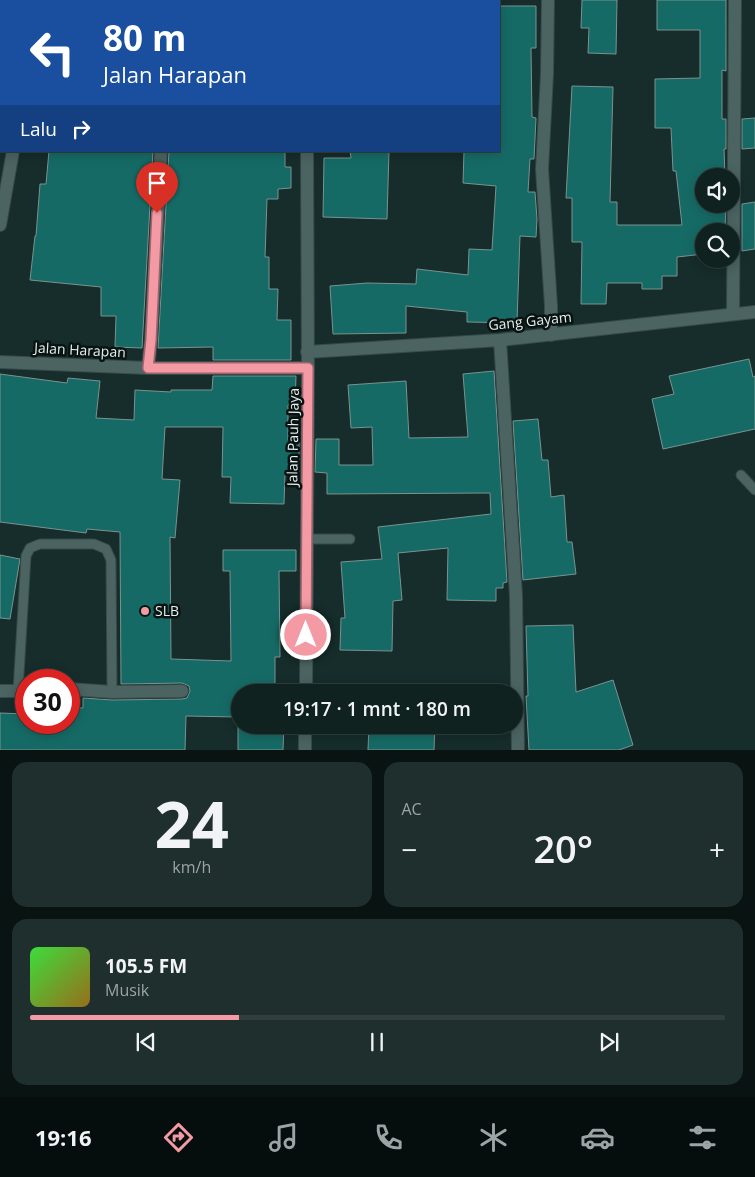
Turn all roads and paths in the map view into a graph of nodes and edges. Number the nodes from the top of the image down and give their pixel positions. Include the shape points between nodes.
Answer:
1 (548, 0) edge
2 (735, 0) edge
3 (13, 152) edge
4 (161, 152) edge
5 (307, 152) edge
6 (0, 225) edge
7 (755, 312) edge
8 (733, 314) junction
9 (551, 335) junction
10 (500, 340) junction
11 (308, 352) junction
12 (0, 362) edge
13 (148, 368) junction
14 (308, 368) junction
15 (741, 475) dead end
16 (755, 490) edge
17 (307, 539) junction
18 (350, 539) dead end
19 (23, 669) edge
20 (306, 684) edge
21 (80, 690) edge
22 (0, 691) edge
23 (15, 691) edge
24 (182, 691) dead end
25 (112, 692) junction
26 (305, 734) edge
27 (305, 750) edge
28 (518, 750) edge

1 - 9 street via 542,169
2 - 8 street
3 - 6 street
4 - 13 street
5 - 11 street, Jalan Pauh Jaya
7 - 8 street, Gang Gayam
8 - 9 street, Gang Gayam
9 - 10 street, Gang Gayam
10 - 11 street, Gang Gayam
10 - 28 street via 516,596
11 - 14 street, Jalan Pauh Jaya
12 - 13 street, Jalan Harapan
13 - 14 street, Jalan Harapan
14 - 17 street, Jalan Pauh Jaya
15 - 16 lane
17 - 18 lane
17 - 20 street, Jalan Pauh Jaya
19 - 25 lane via 26,556 30,548 40,544 94,544 106,549 111,560
21 - 25 street
22 - 23 street
24 - 25 street
26 - 27 street

